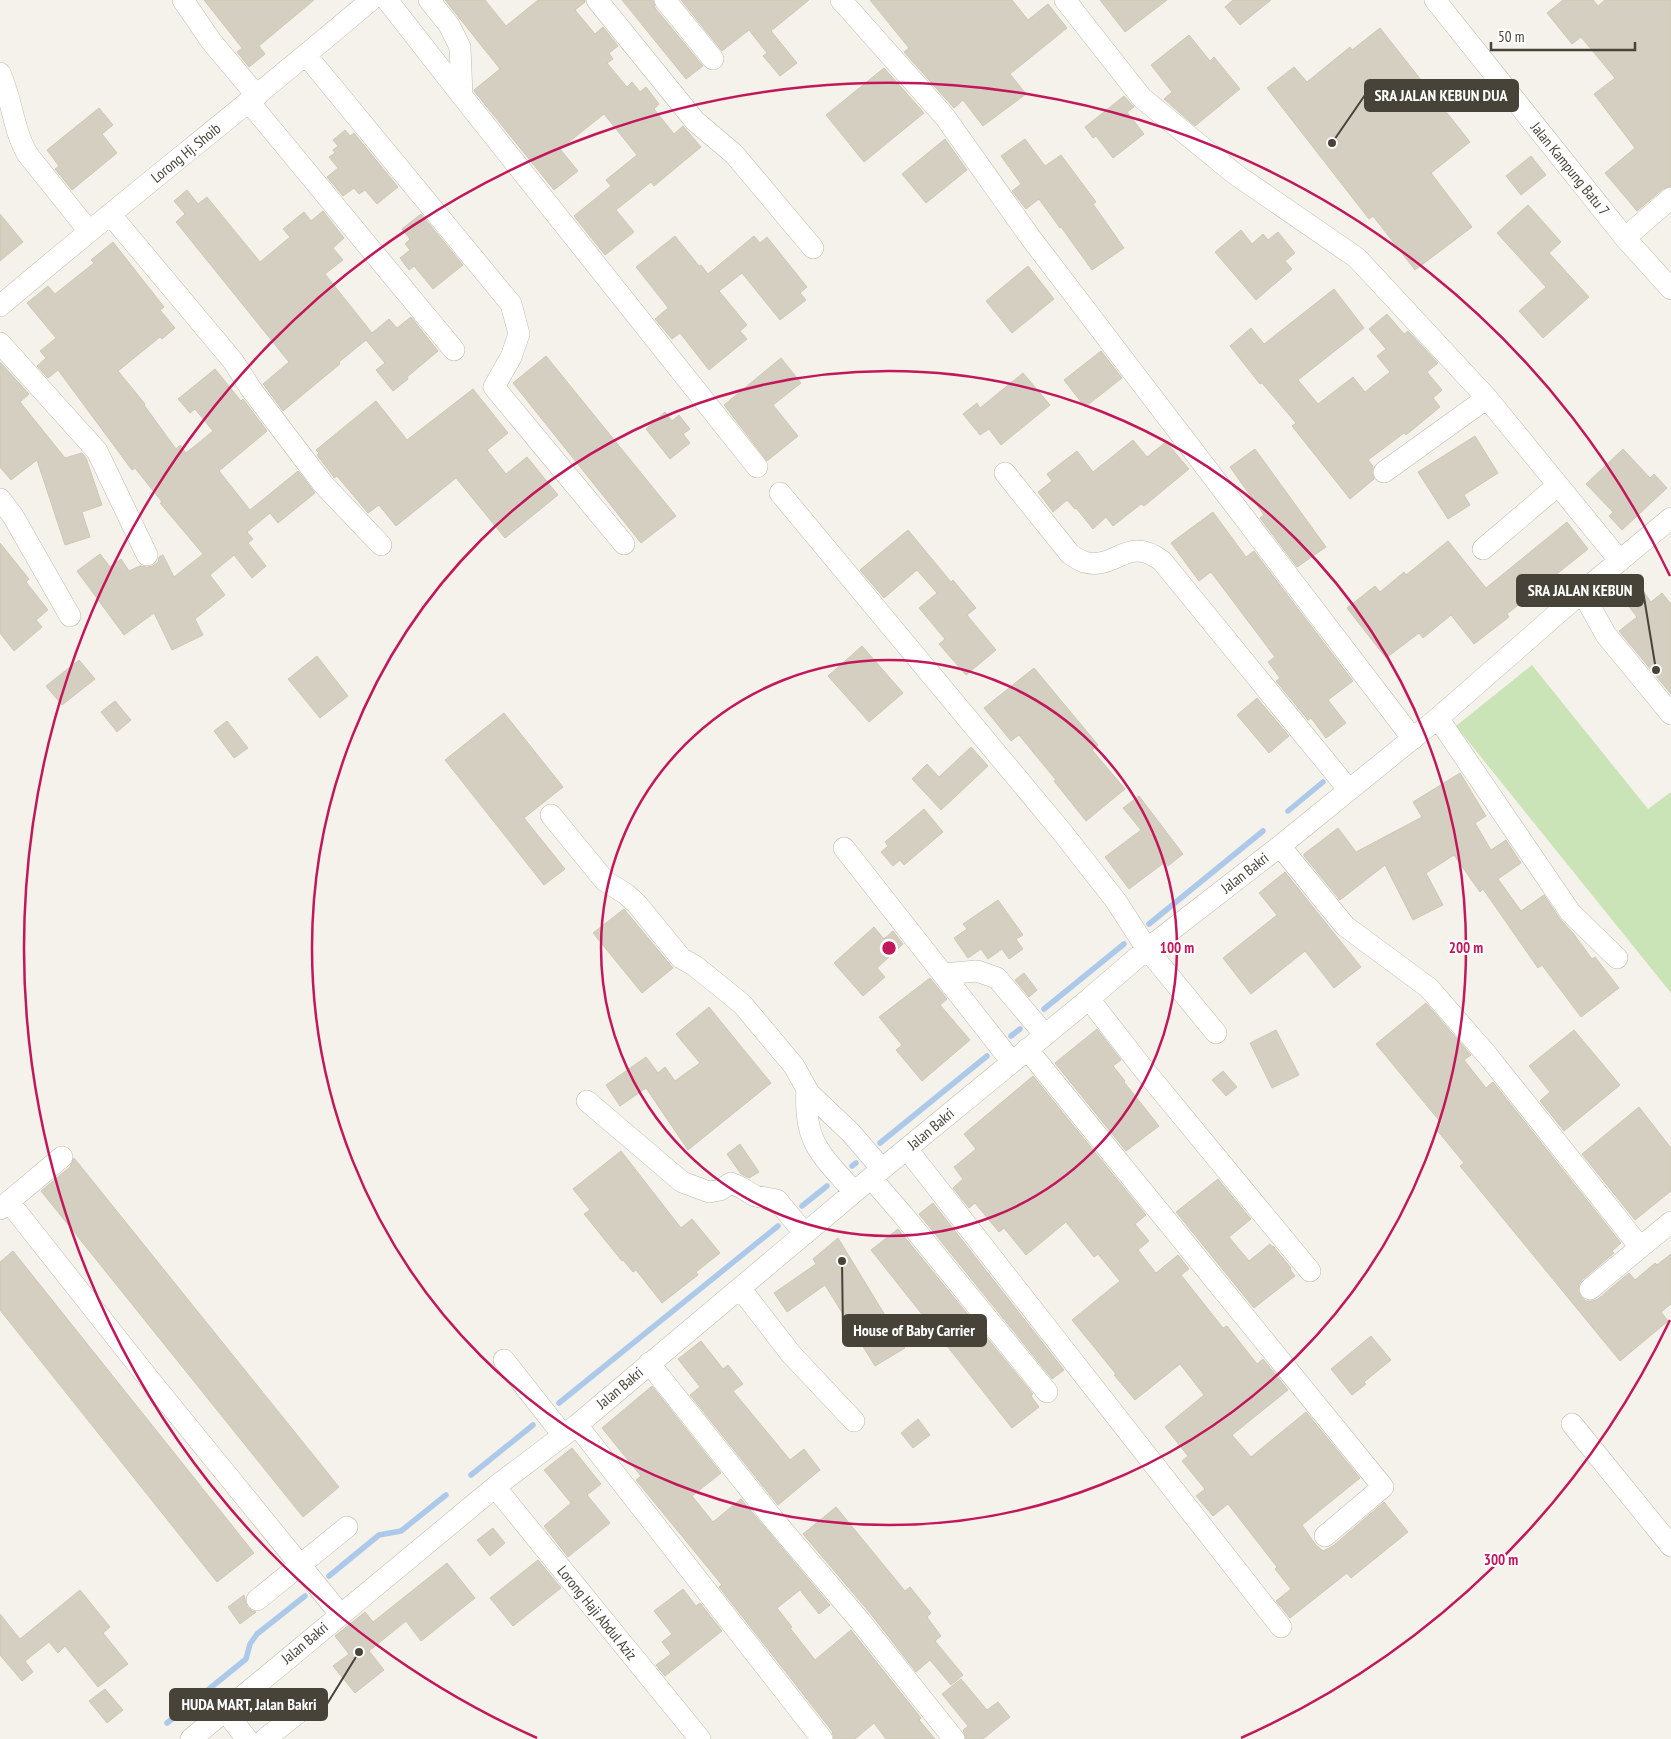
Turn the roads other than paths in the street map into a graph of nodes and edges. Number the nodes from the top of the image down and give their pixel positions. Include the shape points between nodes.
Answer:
1 (184, 0) edge
2 (371, 0) edge
3 (387, 0) edge
4 (430, 0) edge
5 (597, 0) edge
6 (665, 0) edge
7 (841, 0) edge
8 (1065, 0) edge
9 (1435, 0) edge
10 (306, 55) junction
11 (713, 60) dead end
12 (0, 73) edge
13 (462, 96) junction
14 (253, 100) junction
15 (1671, 198) edge
16 (110, 214) junction
17 (88, 230) junction
18 (1625, 238) junction
19 (813, 248) dead end
20 (1671, 289) edge
21 (0, 306) edge
22 (0, 343) edge
23 (454, 350) dead end
24 (1487, 398) junction
25 (757, 467) dead end
26 (1384, 472) dead end
27 (1005, 473) dead end
28 (1557, 486) junction
29 (780, 493) dead end
30 (0, 499) edge
31 (1669, 523) edge
32 (381, 544) dead end
33 (624, 544) dead end
34 (1483, 549) dead end
35 (147, 555) dead end
36 (1620, 561) junction
37 (1582, 592) junction
38 (70, 616) dead end
39 (1671, 714) edge
40 (1438, 718) junction
41 (1413, 739) junction
42 (1349, 790) junction
43 (551, 815) dead end
44 (1280, 846) junction
45 (844, 848) dead end
46 (1147, 949) junction
47 (1617, 958) dead end
48 (943, 974) junction
49 (1089, 999) junction
50 (1216, 1033) dead end
51 (1045, 1035) junction
52 (1019, 1056) junction
53 (808, 1090) junction
54 (588, 1101) dead end
55 (907, 1149) junction
56 (62, 1157) dead end
57 (876, 1174) junction
58 (854, 1192) junction
59 (4, 1206) edge
60 (1671, 1222) edge
61 (805, 1234) junction
62 (1640, 1247) junction
63 (1310, 1271) dead end
64 (740, 1288) junction
65 (1590, 1289) dead end
66 (504, 1360) dead end
67 (649, 1363) junction
68 (1046, 1392) dead end
69 (854, 1421) dead end
70 (1572, 1424) dead end
71 (570, 1430) junction
72 (495, 1487) junction
73 (347, 1527) dead end
74 (1325, 1536) dead end
75 (1671, 1546) edge
76 (300, 1566) junction
77 (257, 1600) dead end
78 (340, 1614) junction
79 (1281, 1627) dead end
80 (313, 1700) dead end
81 (226, 1711) junction
82 (191, 1739) edge
83 (247, 1739) edge
84 (265, 1739) edge
85 (700, 1739) edge
86 (822, 1739) edge
87 (954, 1739) edge

1 - 14 street
2 - 10 street, Lorong Hj. Shoib
3 - 13 street
4 - 13 street via 450,25 460,47
5 - 19 street via 695,121 734,154
6 - 11 street
7 - 41 street via 945,117 1030,237
8 - 24 street via 1142,98 1236,174 1356,258
9 - 18 street, Jalan Kampung Batu 7
10 - 14 street, Lorong Hj. Shoib
10 - 33 street via 511,304 520,334 494,387
12 - 17 street via 21,142
13 - 25 street
14 - 16 street, Lorong Hj. Shoib
14 - 23 street
15 - 18 street
16 - 17 street, Lorong Hj. Shoib
16 - 32 street via 233,361 323,484
17 - 21 street, Lorong Hj. Shoib
18 - 20 street, Jalan Kampung Batu 7
22 - 35 street via 97,451
24 - 26 street
24 - 28 street
27 - 42 street via 1070,554 1085,562 1100,562 1136,550 1152,553 1162,562
28 - 34 street
28 - 36 street
29 - 46 street via 1062,832 1116,901
30 - 38 street
31 - 36 street, Jalan Bakri
36 - 37 street, Jalan Bakri
37 - 39 street via 1606,635
37 - 40 street, Jalan Bakri
40 - 41 street, Jalan Bakri
40 - 47 street via 1570,912
41 - 42 street, Jalan Bakri
42 - 44 street, Jalan Bakri
43 - 53 street via 604,881 637,904 681,958 742,1004 794,1066
44 - 46 street, Jalan Bakri
44 - 62 street via 1345,926 1429,988 1488,1056
45 - 48 street
46 - 49 street, Jalan Bakri
46 - 50 street
48 - 51 street via 977,971 997,978
48 - 52 street
49 - 51 street, Jalan Bakri
49 - 63 street
51 - 52 street, Jalan Bakri
52 - 55 street, Jalan Bakri
52 - 74 street via 1383,1487
53 - 57 street via 851,1133
53 - 58 street via 809,1131 817,1149
54 - 61 street via 682,1182 709,1192 731,1183 755,1196 777,1200
55 - 57 street, Jalan Bakri
55 - 79 street
56 - 59 street
57 - 58 street, Jalan Bakri
57 - 68 street via 903,1215
58 - 61 street, Jalan Bakri
59 - 76 street
60 - 62 street
61 - 64 street, Jalan Bakri
62 - 65 street
64 - 67 street, Jalan Bakri
64 - 69 street via 791,1354
66 - 71 street
67 - 71 street, Jalan Bakri
67 - 87 street
70 - 75 street
71 - 72 street, Jalan Bakri
71 - 86 street
72 - 78 street, Jalan Bakri
72 - 85 street, Lorong Haji Abdul Aziz
73 - 76 street
76 - 77 street
76 - 78 street
78 - 81 street, Jalan Bakri
80 - 84 street
81 - 82 street, Jalan Bakri
81 - 83 street

